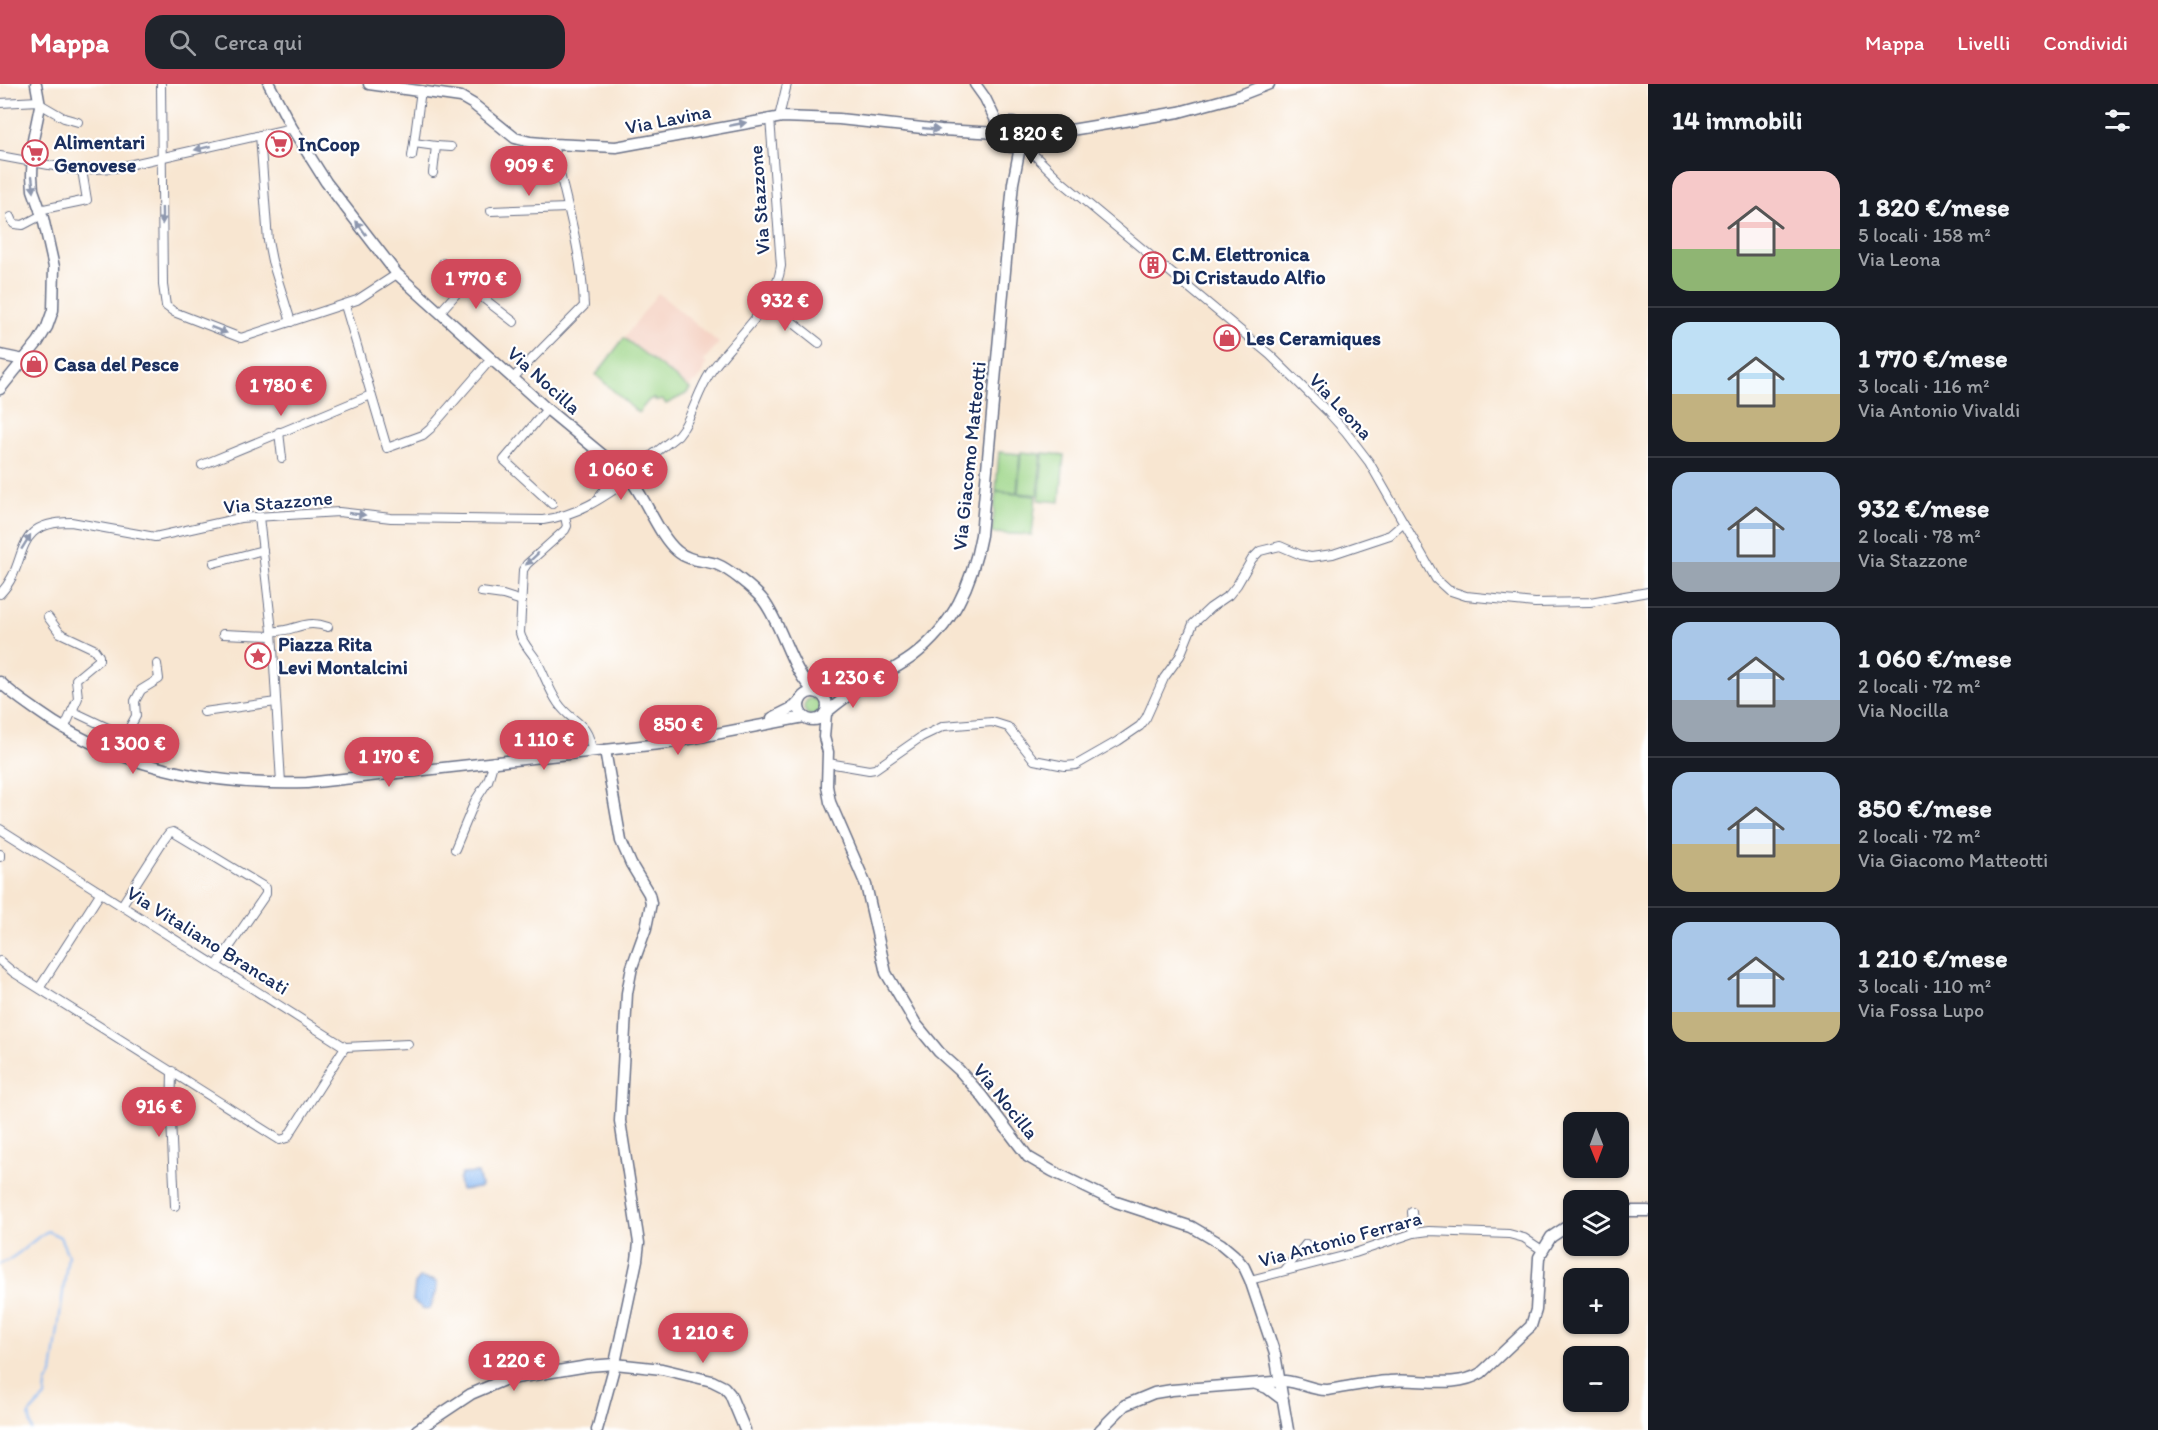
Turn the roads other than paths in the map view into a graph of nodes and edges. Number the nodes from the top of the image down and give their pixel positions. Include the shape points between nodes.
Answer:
1 (36, 84) edge
2 (161, 84) edge
3 (269, 84) edge
4 (369, 84) edge
5 (787, 84) edge
6 (975, 84) edge
7 (1269, 84) edge
8 (421, 90) junction
9 (985, 98) junction
10 (0, 103) edge
11 (40, 103) junction
12 (774, 118) junction
13 (78, 122) dead end
14 (292, 128) junction
15 (1020, 134) junction
16 (260, 135) junction
17 (1001, 136) junction
18 (414, 142) junction
19 (553, 144) junction
20 (436, 146) junction
21 (451, 147) dead end
22 (0, 156) edge
23 (412, 156) dead end
24 (162, 158) junction
25 (31, 162) junction
26 (82, 170) junction
27 (433, 173) dead end
28 (1013, 183) junction
29 (567, 208) junction
30 (491, 211) dead end
31 (40, 213) junction
32 (11, 217) dead end
33 (443, 262) dead end
34 (397, 274) junction
35 (465, 284) junction
36 (768, 302) junction
37 (345, 304) junction
38 (440, 312) junction
39 (291, 322) junction
40 (514, 322) dead end
41 (819, 342) dead end
42 (0, 355) edge
43 (492, 358) junction
44 (24, 360) junction
45 (513, 378) junction
46 (0, 389) edge
47 (371, 395) junction
48 (547, 409) junction
49 (279, 432) junction
50 (282, 458) dead end
51 (202, 465) dead end
52 (626, 474) junction
53 (596, 500) junction
54 (552, 504) dead end
55 (259, 517) junction
56 (565, 517) junction
57 (1404, 522) junction
58 (263, 550) junction
59 (214, 563) dead end
60 (481, 592) dead end
61 (1648, 592) edge
62 (0, 594) edge
63 (522, 601) junction
64 (48, 617) dead end
65 (328, 627) dead end
66 (223, 634) dead end
67 (272, 634) junction
68 (157, 664) dead end
69 (0, 682) edge
70 (805, 682) junction
71 (864, 685) junction
72 (5, 689) edge
73 (816, 692) junction
74 (801, 699) junction
75 (276, 702) junction
76 (72, 711) junction
77 (204, 712) dead end
78 (827, 712) junction
79 (807, 719) junction
80 (745, 728) junction
81 (64, 729) junction
82 (125, 736) junction
83 (824, 737) junction
84 (605, 750) junction
85 (592, 751) junction
86 (128, 758) junction
87 (494, 761) junction
88 (828, 763) junction
89 (281, 783) junction
90 (0, 829) edge
91 (455, 849) dead end
92 (101, 892) junction
93 (122, 905) junction
94 (0, 961) edge
95 (217, 965) junction
96 (40, 987) junction
97 (408, 1044) dead end
98 (345, 1047) junction
99 (172, 1071) junction
100 (175, 1206) dead end
101 (1629, 1210) edge
102 (1648, 1211) edge
103 (1412, 1212) dead end
104 (1563, 1229) edge
105 (1414, 1233) junction
106 (1306, 1244) dead end
107 (1542, 1250) junction
108 (1285, 1270) junction
109 (1250, 1280) junction
110 (615, 1364) junction
111 (1280, 1381) junction
112 (1253, 1383) junction
113 (1283, 1400) junction
114 (417, 1430) edge
115 (597, 1430) edge
116 (745, 1430) edge
117 (1100, 1430) edge
118 (1288, 1430) edge

1 - 11 street
2 - 24 street
3 - 14 street, Via Nocilla
4 - 8 street
5 - 12 street, Via Stazzone
6 - 9 street
7 - 15 street via 1179,112
8 - 18 street
8 - 19 street, Via Lavina via 465,98 515,138
9 - 15 street
9 - 17 street
10 - 11 street
11 - 13 street
11 - 25 street
12 -> 17 street, Via Lavina via 839,119
19 -> 12 street, Via Lavina via 616,147
12 - 36 street, Via Stazzone via 781,267
14 - 16 street
34 -> 14 street, Via Nocilla via 326,182
15 - 17 street, Via Lavina via 1013,147
15 - 17 street via 1006,123
15 - 28 street
15 - 57 street, Via Leona via 1027,148 1062,182 1270,355 1328,412 1369,462
16 -> 24 street
16 - 39 street via 268,241
17 - 28 street via 1012,160
18 - 20 street
18 - 23 street
19 - 29 street
20 - 21 street
20 - 27 street
22 - 25 street
24 - 26 street
24 -> 39 street via 166,306 241,338
25 - 26 street
25 -> 31 street
26 - 31 street via 87,200
28 - 71 street, Via Giacomo Matteotti via 981,535 973,571 965,592 933,638 913,656
29 - 30 street
29 - 45 street via 580,256 584,306
31 - 32 street via 18,225
31 - 44 street via 54,267 53,310 47,327
33 - 35 street
34 - 37 street via 368,295
34 - 38 street, Via Nocilla
35 - 38 street
35 - 40 street
36 - 41 street
36 - 52 street, Via Stazzone via 711,371 678,435
37 - 39 street
37 - 47 street
38 - 43 street, Via Nocilla
42 - 44 street
43 - 45 street, Via Nocilla
43 - 47 street via 430,429 387,448
44 - 46 street
45 - 48 street, Via Nocilla
47 - 49 street
48 - 52 street, Via Nocilla
48 - 54 street via 504,460
49 - 50 street
49 - 51 street
52 - 53 street, Via Stazzone
52 - 53 street
52 - 70 street, Via Nocilla via 675,549 687,557 723,567 765,603
53 - 56 street, Via Stazzone
55 -> 56 street, Via Stazzone via 339,512 391,518
55 - 58 street
62 -> 55 street, Via Stazzone via 12,578 25,541 48,525 71,522 155,537
56 -> 63 street via 565,530 524,567
57 - 61 street, Via Leona via 1436,579 1448,590 1466,596 1578,603
57 - 88 street via 1390,535 1333,554 1311,557 1280,546 1260,551 1229,595 1193,624 1180,656 1140,726 1076,765 1034,760 1008,727 992,722 944,726 875,769
58 - 59 street
58 - 67 street
60 - 63 street
63 - 85 street via 521,638 558,704 586,731
64 - 76 street via 60,633 94,649 99,656 76,679 78,699
65 - 67 street via 304,624
66 - 67 street
67 - 75 street
68 - 82 street via 159,679 141,690 135,700 136,716
69 - 72 street
70 - 73 street, Via Nocilla
70 - 74 street
71 - 73 street
71 - 78 street
72 - 81 street
73 - 74 street
73 - 78 street via 828,702
74 - 79 street via 799,707
74 - 80 street via 781,714
75 - 77 street
75 - 89 street
76 - 81 street
76 - 82 street
78 - 79 street via 821,719
78 - 83 street, Via Nocilla
79 - 80 street
79 - 83 street
80 - 84 street via 669,743
81 - 86 street
82 - 86 street
83 - 88 street, Via Nocilla
84 - 85 street
84 - 110 street via 621,841 651,903 627,993 620,1121 639,1243
85 - 87 street
86 - 89 street via 198,776
87 - 89 street
87 - 91 street
88 - 109 street, Via Nocilla via 830,802 866,885 886,973 924,1036 981,1095 1028,1157 1116,1202 1192,1227 1234,1255
90 - 92 street, Via Vitaliano Brancati
92 - 93 street, Via Vitaliano Brancati
92 - 96 street
93 - 95 street, Via Vitaliano Brancati
93 - 95 street via 163,841 173,832 266,888 266,894
94 - 96 street
95 - 98 street, Via Vitaliano Brancati
96 - 99 street
97 - 98 street
98 - 99 street via 280,1140
99 - 100 street
101 - 102 street
103 - 105 street
104 - 107 street
105 - 107 street, Via Antonio Ferrara via 1509,1234
105 - 108 street, Via Antonio Ferrara
106 - 108 street
107 - 111 street via 1537,1268 1535,1319 1473,1378 1388,1381 1319,1390
108 - 109 street, Via Antonio Ferrara
109 - 111 street, Via Nocilla
110 - 114 street via 504,1380 471,1394
110 - 115 street
110 - 116 street via 662,1369 724,1387
111 - 112 street
111 - 113 street, Via Nocilla
112 - 113 street
112 - 117 street via 1155,1393 1125,1406
113 - 118 street, Via Nocilla

